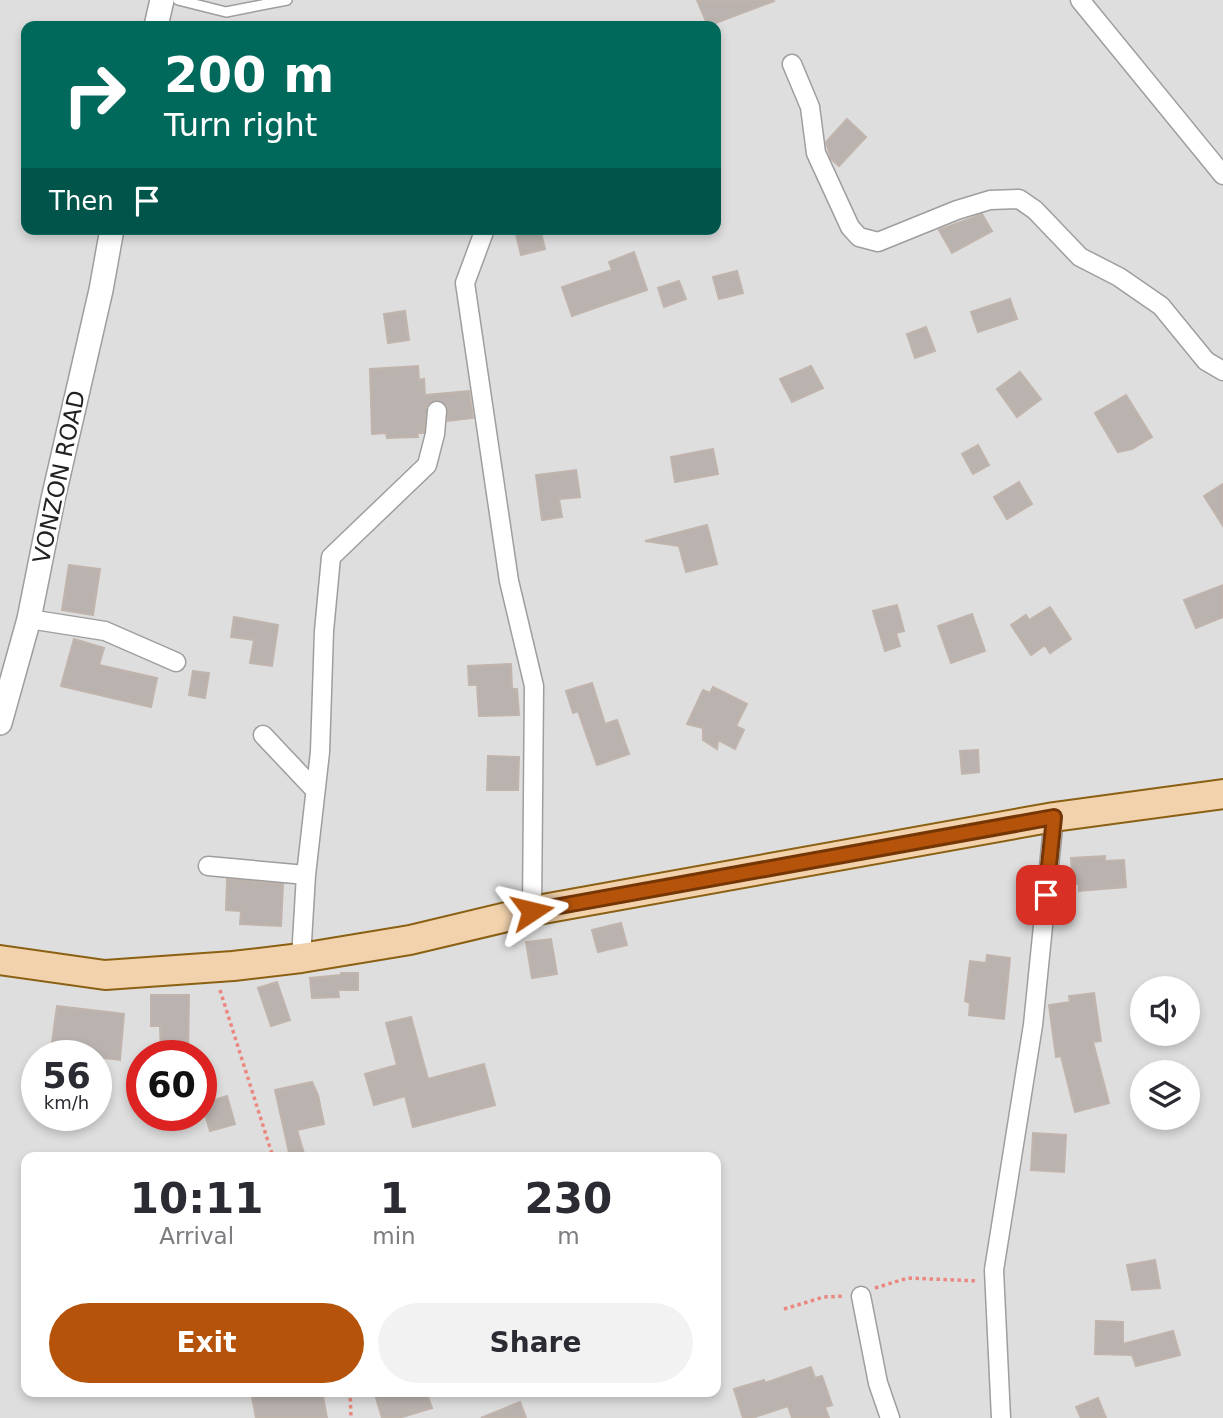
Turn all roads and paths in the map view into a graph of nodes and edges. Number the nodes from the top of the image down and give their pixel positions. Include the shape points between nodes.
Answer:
1 (162, 0) edge
2 (178, 0) edge
3 (287, 0) edge
4 (1080, 0) edge
5 (157, 21) edge
6 (792, 64) dead end
7 (1223, 174) edge
8 (111, 235) edge
9 (483, 235) edge
10 (1223, 371) edge
11 (437, 411) dead end
12 (29, 619) junction
13 (176, 662) dead end
14 (0, 723) edge
15 (263, 735) dead end
16 (315, 790) junction
17 (1223, 794) edge
18 (1054, 817) junction
19 (208, 866) dead end
20 (306, 875) junction
21 (532, 911) junction
22 (301, 958) junction
23 (0, 960) edge
24 (214, 968) junction
25 (270, 1152) edge
26 (994, 1282) junction
27 (861, 1296) junction
28 (784, 1309) dead end
29 (350, 1397) edge
30 (351, 1418) edge
31 (890, 1418) edge
32 (1001, 1418) edge

1 - 5 street
2 - 3 lane via 226,12
4 - 7 street
6 - 10 street via 810,107 816,153 859,237 878,242 957,210 990,200 1019,199 1080,257 1160,306 1206,361
8 - 12 street, VONZON ROAD
9 - 21 street via 465,283 509,580 534,686
11 - 16 street via 428,465 331,557
12 - 13 street via 105,632
12 - 14 street, VONZON ROAD
15 - 16 street
16 - 20 street
17 - 18 main road
18 - 21 main road
18 - 26 street via 1033,1025
19 - 20 street
20 - 22 street
21 - 22 main road via 411,940
22 - 24 main road
23 - 24 main road via 105,975
24 - 25 path
26 - 27 path via 908,1278
26 - 32 street
27 - 28 path via 824,1297
27 - 31 street via 878,1383
29 - 30 path

